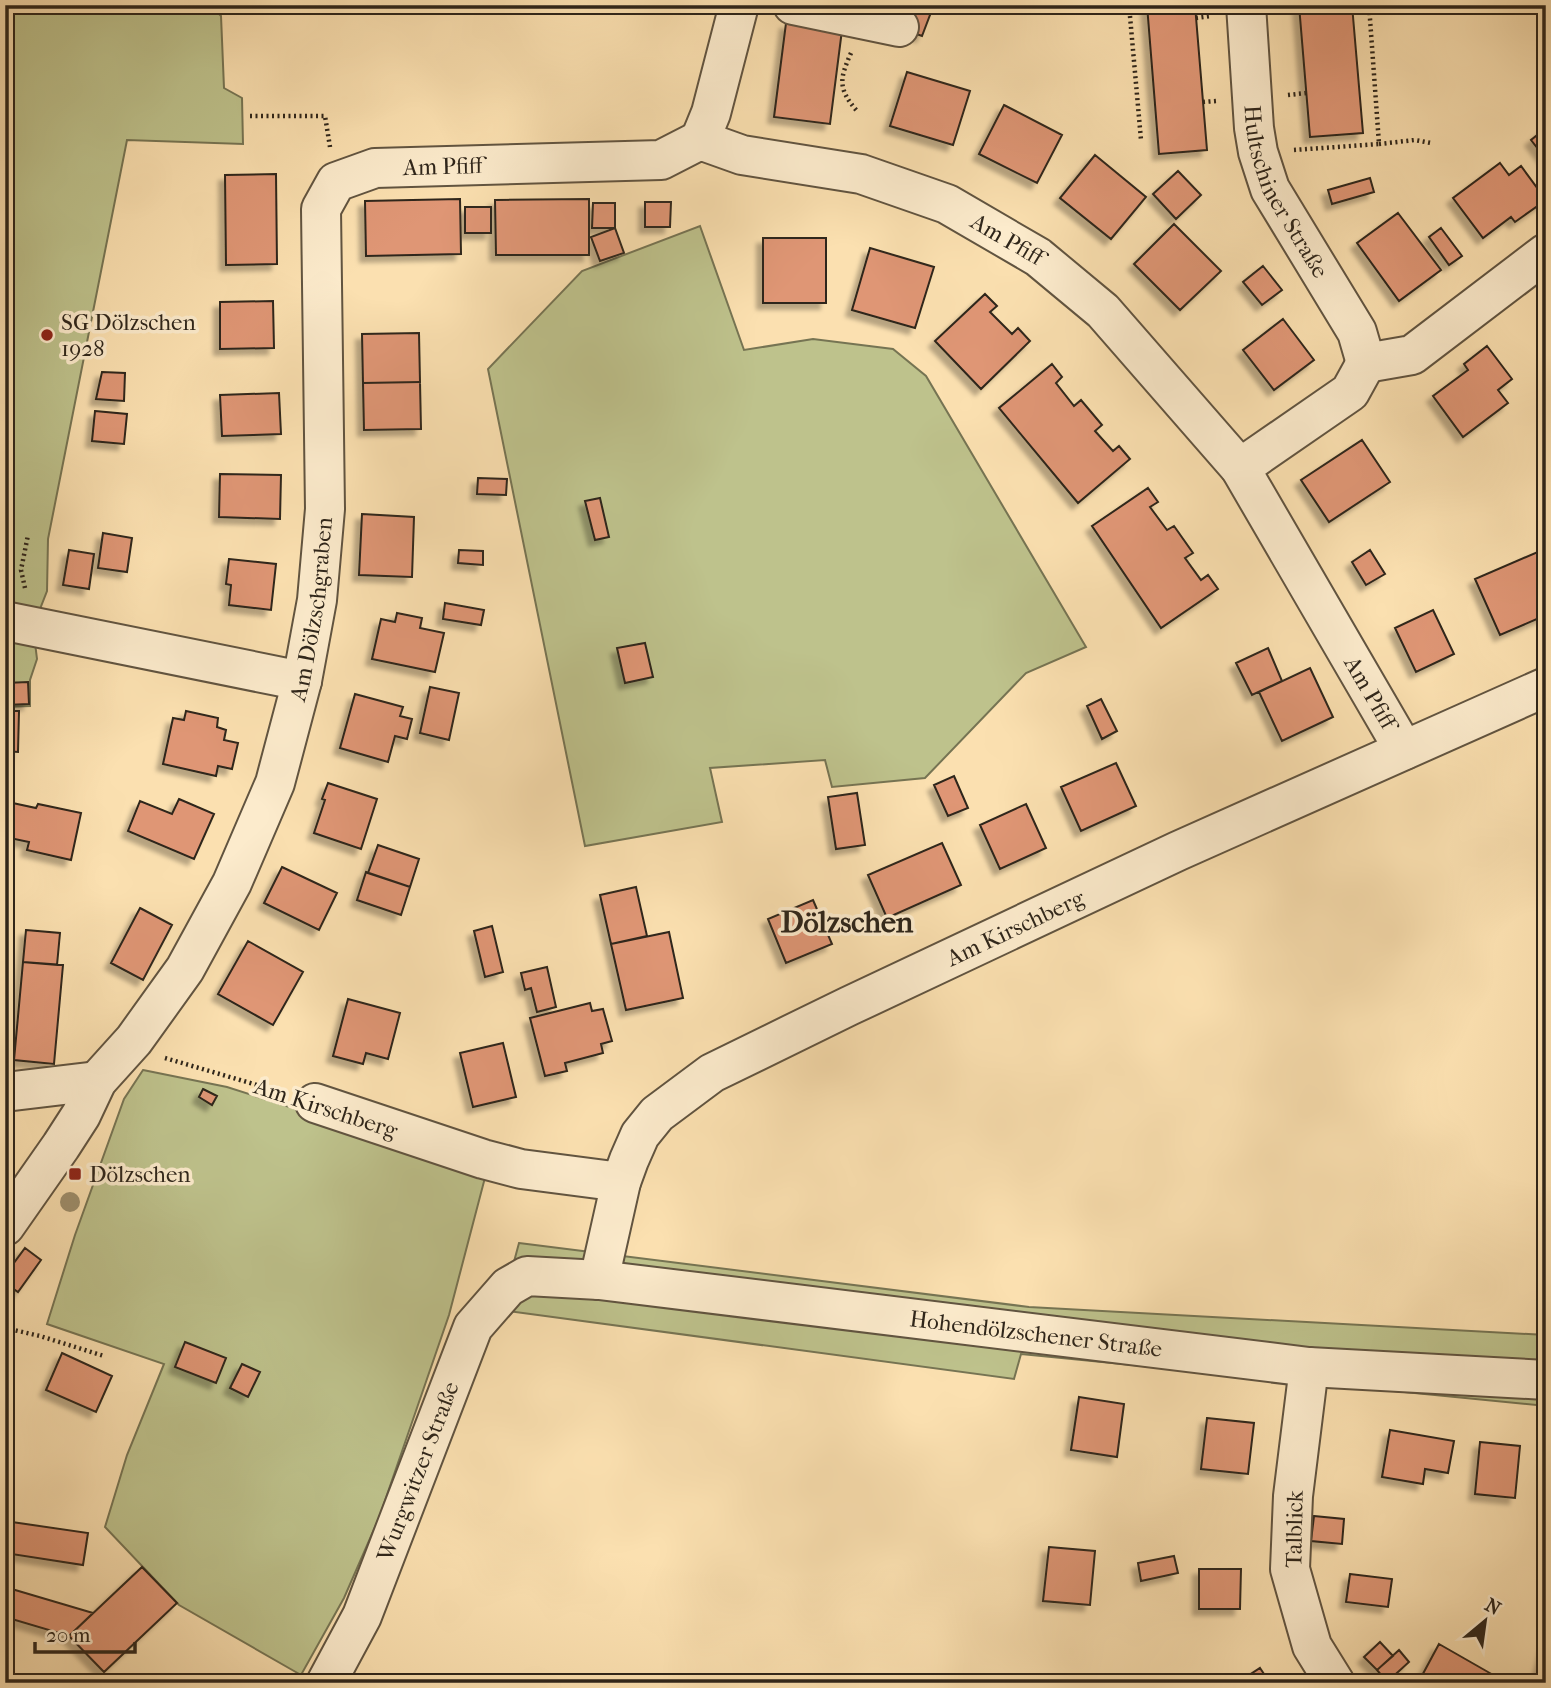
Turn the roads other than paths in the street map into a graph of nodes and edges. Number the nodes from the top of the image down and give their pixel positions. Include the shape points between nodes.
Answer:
1 (739, 5) edge
2 (793, 5) edge
3 (1246, 5) edge
4 (882, 23) road end
5 (699, 140) junction
6 (336, 182) joint
7 (1546, 253) edge
8 (1366, 363) junction
9 (1240, 468) junction
10 (19, 624) edge
11 (302, 681) junction
12 (1546, 687) edge
13 (1404, 750) junction
14 (97, 1080) junction
15 (5, 1092) edge
16 (315, 1103) road end
17 (621, 1182) junction
18 (5, 1226) edge
19 (527, 1276) joint
20 (599, 1280) junction
21 (1309, 1367) junction
22 (1546, 1380) edge
23 (326, 1683) edge
24 (1335, 1683) edge

1 - 5 street via 711,113
2 - 4 street
3 - 8 street, Hultschiner Straße via 1254,128 1270,189 1357,332
5 - 6 street, Am Pfiff via 661,160 375,167
5 - 9 street, Am Pfiff via 742,155 861,174 947,204 1038,257 1103,311
6 - 11 street, Am Dölzschgraben via 321,209 325,509 317,600
7 - 8 street via 1412,355
8 - 9 street via 1350,392
9 - 13 street, Am Pfiff
10 - 11 street
11 - 14 street, Am Dölzschgraben via 275,783 232,883 185,969 134,1040
12 - 13 street, Am Kirschberg
13 - 17 street, Am Kirschberg via 1178,851 712,1073 657,1114 640,1135
14 - 15 street
14 - 18 street, Am Dölzschgraben via 81,1115
16 - 17 street, Am Kirschberg via 483,1159
17 - 20 street, Am Kirschberg
19 - 20 street, Hohendölzschener Straße
19 - 23 street, Wurgwitzer Straße via 508,1287 473,1327 362,1616
20 - 21 street, Hohendölzschener Straße
21 - 22 street, Hohendölzschener Straße
21 - 24 street, Talblick via 1293,1496 1290,1569 1312,1646

